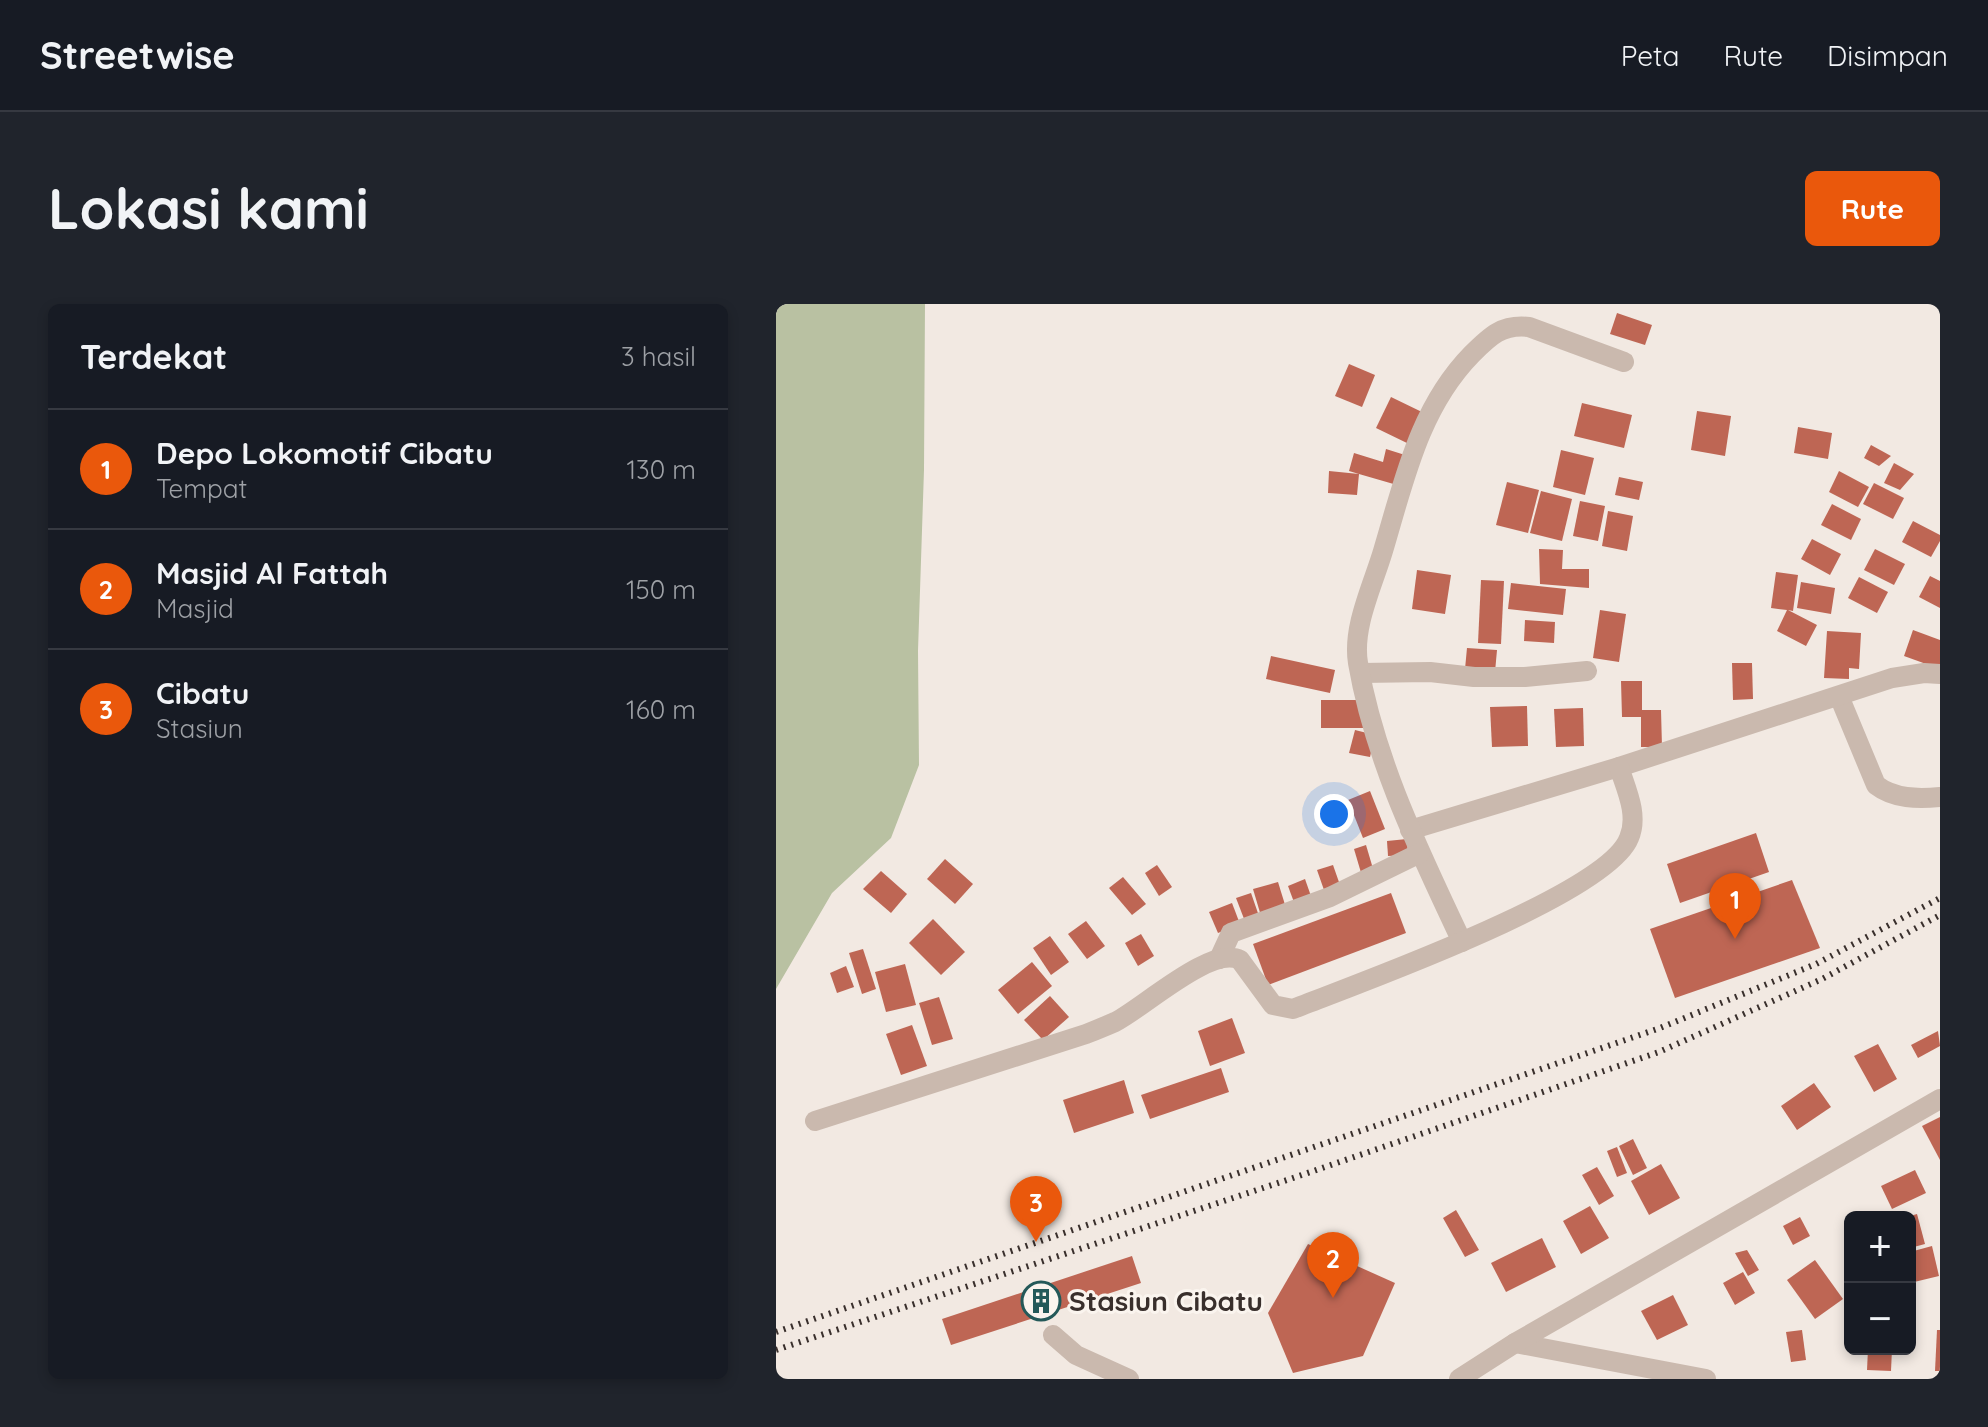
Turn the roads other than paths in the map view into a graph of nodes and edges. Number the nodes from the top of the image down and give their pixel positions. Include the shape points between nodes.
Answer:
1 (1624, 362) dead end
2 (1587, 671) dead end
3 (1361, 673) junction
4 (1940, 674) edge
5 (1839, 696) junction
6 (1619, 767) junction
7 (1940, 797) edge
8 (1410, 830) junction
9 (1420, 853) junction
10 (1462, 942) junction
11 (1219, 959) junction
12 (1940, 1099) edge
13 (815, 1121) dead end
14 (1053, 1335) dead end
15 (1515, 1343) junction
16 (1118, 1377) edge
17 (1459, 1379) edge
18 (1706, 1379) edge

1 - 3 street via 1514,325 1493,334 1462,365 1421,427 1360,627
2 - 3 street via 1512,677
3 - 8 street via 1383,759
4 - 5 street via 1909,674
5 - 6 street
5 - 7 street via 1876,785 1887,793
6 - 8 street
6 - 10 street via 1633,825 1623,850 1598,872
8 - 9 street
9 - 10 street
9 - 11 street via 1330,897 1231,933
10 - 11 street via 1293,1009 1273,1005 1240,960
11 - 13 street via 1086,1034
12 - 15 street
14 - 16 street via 1076,1355
15 - 17 street
15 - 18 street

